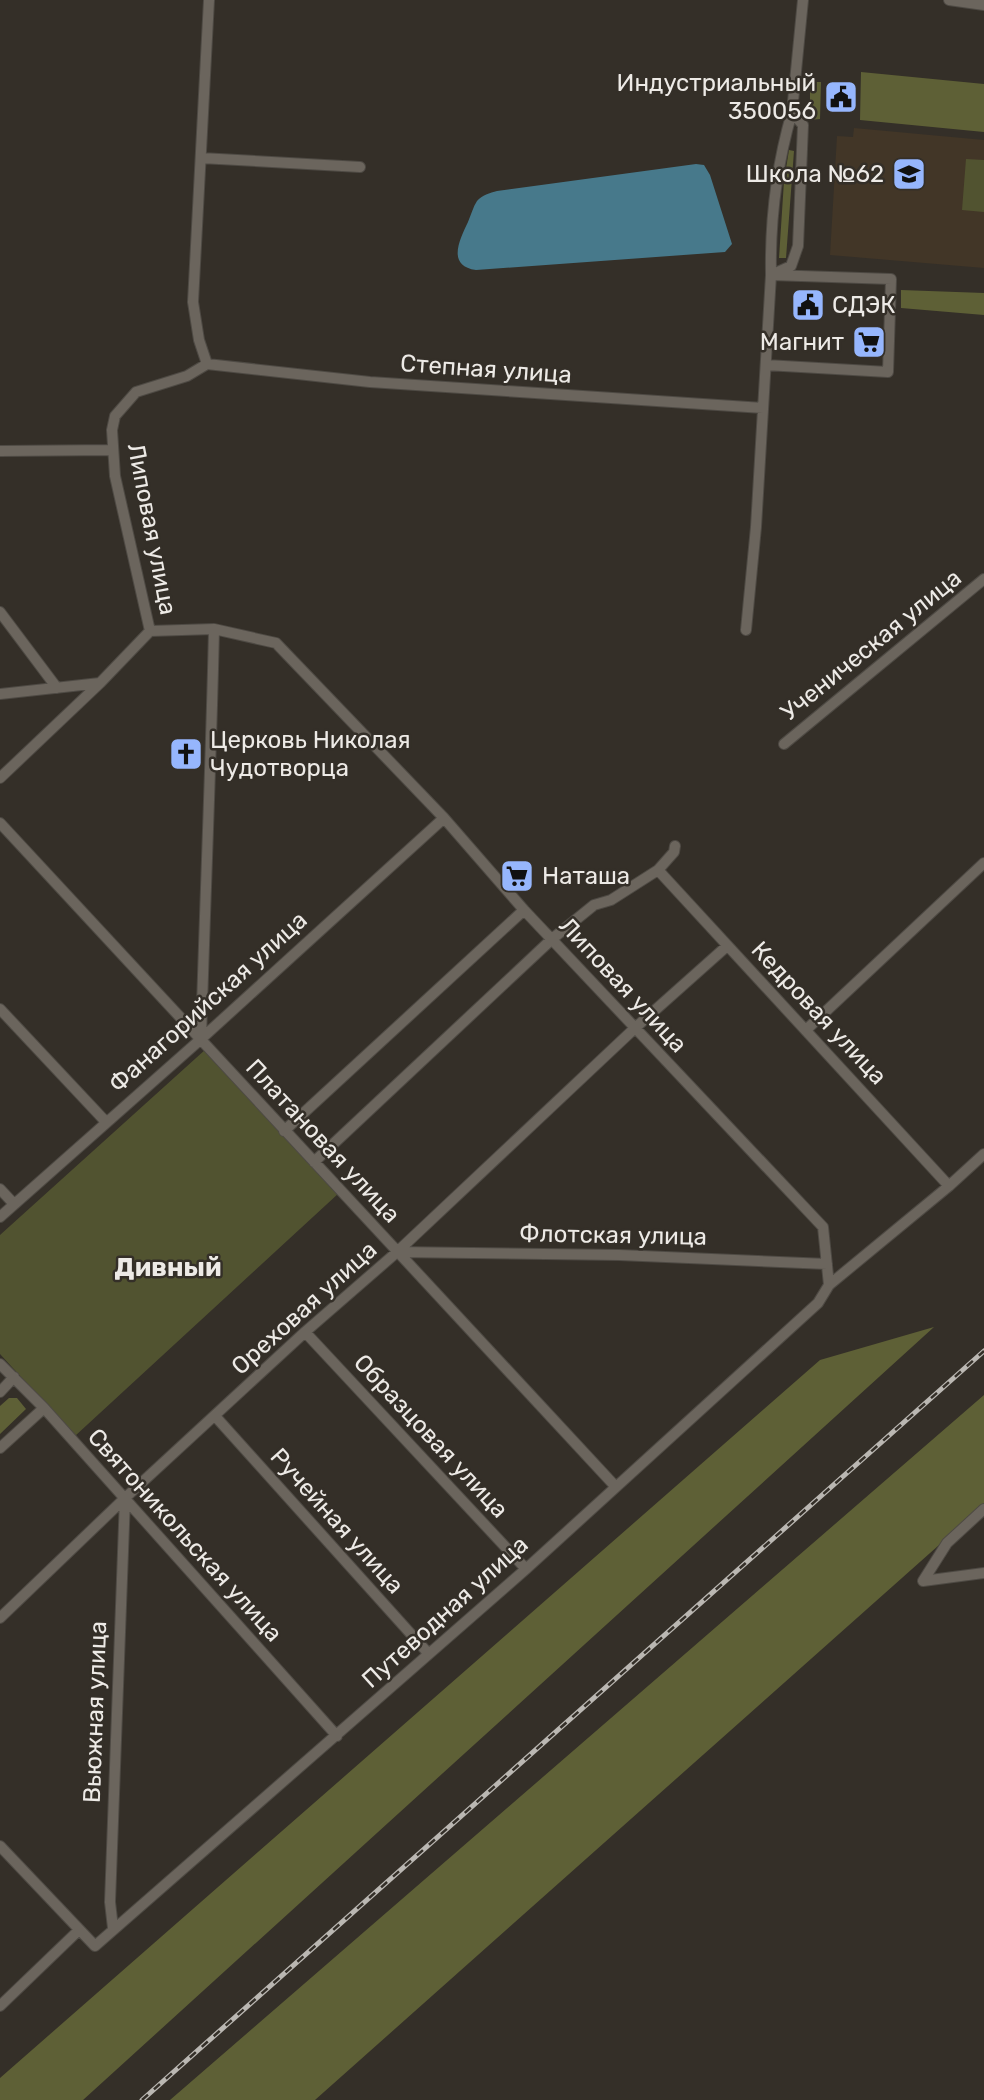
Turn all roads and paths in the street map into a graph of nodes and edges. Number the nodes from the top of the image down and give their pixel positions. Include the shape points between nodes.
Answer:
1 (209, 0) edge
2 (803, 0) edge
3 (949, 0) edge
4 (984, 5) edge
5 (792, 112) junction
6 (201, 158) junction
7 (360, 167) dead end
8 (771, 275) junction
9 (207, 364) junction
10 (765, 365) junction
11 (763, 408) junction
12 (112, 450) junction
13 (0, 451) edge
14 (984, 579) edge
15 (0, 612) edge
16 (214, 629) junction
17 (746, 630) dead end
18 (150, 631) junction
19 (100, 683) junction
20 (57, 688) junction
21 (0, 694) edge
22 (783, 744) dead end
23 (0, 778) edge
24 (444, 818) junction
25 (0, 823) edge
26 (676, 846) dead end
27 (984, 863) edge
28 (658, 870) junction
29 (524, 911) junction
30 (552, 939) junction
31 (727, 946) junction
32 (0, 1009) edge
33 (635, 1028) junction
34 (807, 1030) junction
35 (201, 1039) junction
36 (106, 1122) junction
37 (284, 1131) junction
38 (984, 1154) edge
39 (314, 1162) junction
40 (949, 1186) junction
41 (0, 1189) edge
42 (13, 1203) junction
43 (0, 1217) edge
44 (397, 1252) junction
45 (827, 1264) junction
46 (829, 1285) junction
47 (305, 1332) junction
48 (0, 1364) edge
49 (14, 1377) junction
50 (0, 1392) edge
51 (44, 1408) junction
52 (215, 1416) junction
53 (0, 1448) edge
54 (615, 1486) junction
55 (125, 1499) junction
56 (984, 1509) edge
57 (526, 1569) junction
58 (984, 1573) edge
59 (0, 1618) edge
60 (428, 1653) junction
61 (337, 1736) junction
62 (0, 1846) edge
63 (113, 1928) junction
64 (79, 1930) junction
65 (0, 2006) edge

1 - 6 street
2 - 5 street
3 - 4 street
5 - 8 street via 774,209
5 - 8 street via 803,125 798,246 791,266
6 - 7 street
6 - 9 street via 193,302
8 - 10 street
8 - 10 street via 891,279 888,372
9 - 11 street, Степная улица via 370,382
9 - 12 street, Липовая улица via 187,376 136,392 115,416
10 - 11 street
11 - 17 street
12 - 13 street
12 - 18 street, Липовая улица
14 - 22 street, Ученическая улица
15 - 20 street
16 - 18 street, Липовая улица
16 - 24 street, Липовая улица via 276,643
16 - 35 street
18 - 19 street
19 - 20 street
19 - 23 street
20 - 21 street
24 - 29 street, Липовая улица
24 - 35 street, Фанагорийская улица
25 - 35 street, Платановая улица
26 - 28 street
27 - 34 street
28 - 30 street via 611,900 594,905
28 - 31 street, Кедровая улица
29 - 30 street, Липовая улица
29 - 37 street
30 - 33 street, Липовая улица
30 - 39 street
31 - 33 street, Ореховая улица
31 - 34 street, Кедровая улица
32 - 36 street
33 - 44 street, Ореховая улица
33 - 45 street, Липовая улица via 822,1227
34 - 40 street, Кедровая улица
35 - 36 street, Фанагорийская улица
35 - 37 street, Платановая улица
36 - 42 street, Фанагорийская улица
37 - 39 street, Платановая улица
38 - 40 street, Путеводная улица
39 - 44 street, Платановая улица
40 - 46 street, Путеводная улица
41 - 42 street
42 - 43 street, Фанагорийская улица
44 - 45 street, Флотская улица
44 - 47 street, Ореховая улица
44 - 54 street, Платановая улица
45 - 46 street
46 - 54 street, Путеводная улица via 818,1303
47 - 52 street, Ореховая улица
47 - 57 street, Образцовая улица
48 - 49 street, Святоникольская улица
49 - 50 street
49 - 51 street, Святоникольская улица
51 - 53 street
51 - 55 street, Святоникольская улица
52 - 55 street, Ореховая улица
52 - 60 street, Ручейная улица
54 - 57 street, Путеводная улица
55 - 59 street, Ореховая улица
55 - 61 street, Святоникольская улица
55 - 63 street, Вьюжная улица via 110,1875
56 - 58 street via 947,1543 923,1581
57 - 60 street, Путеводная улица
60 - 61 street, Путеводная улица
61 - 63 street, Путеводная улица
62 - 64 street
63 - 64 street, Путеводная улица via 94,1946
64 - 65 street

